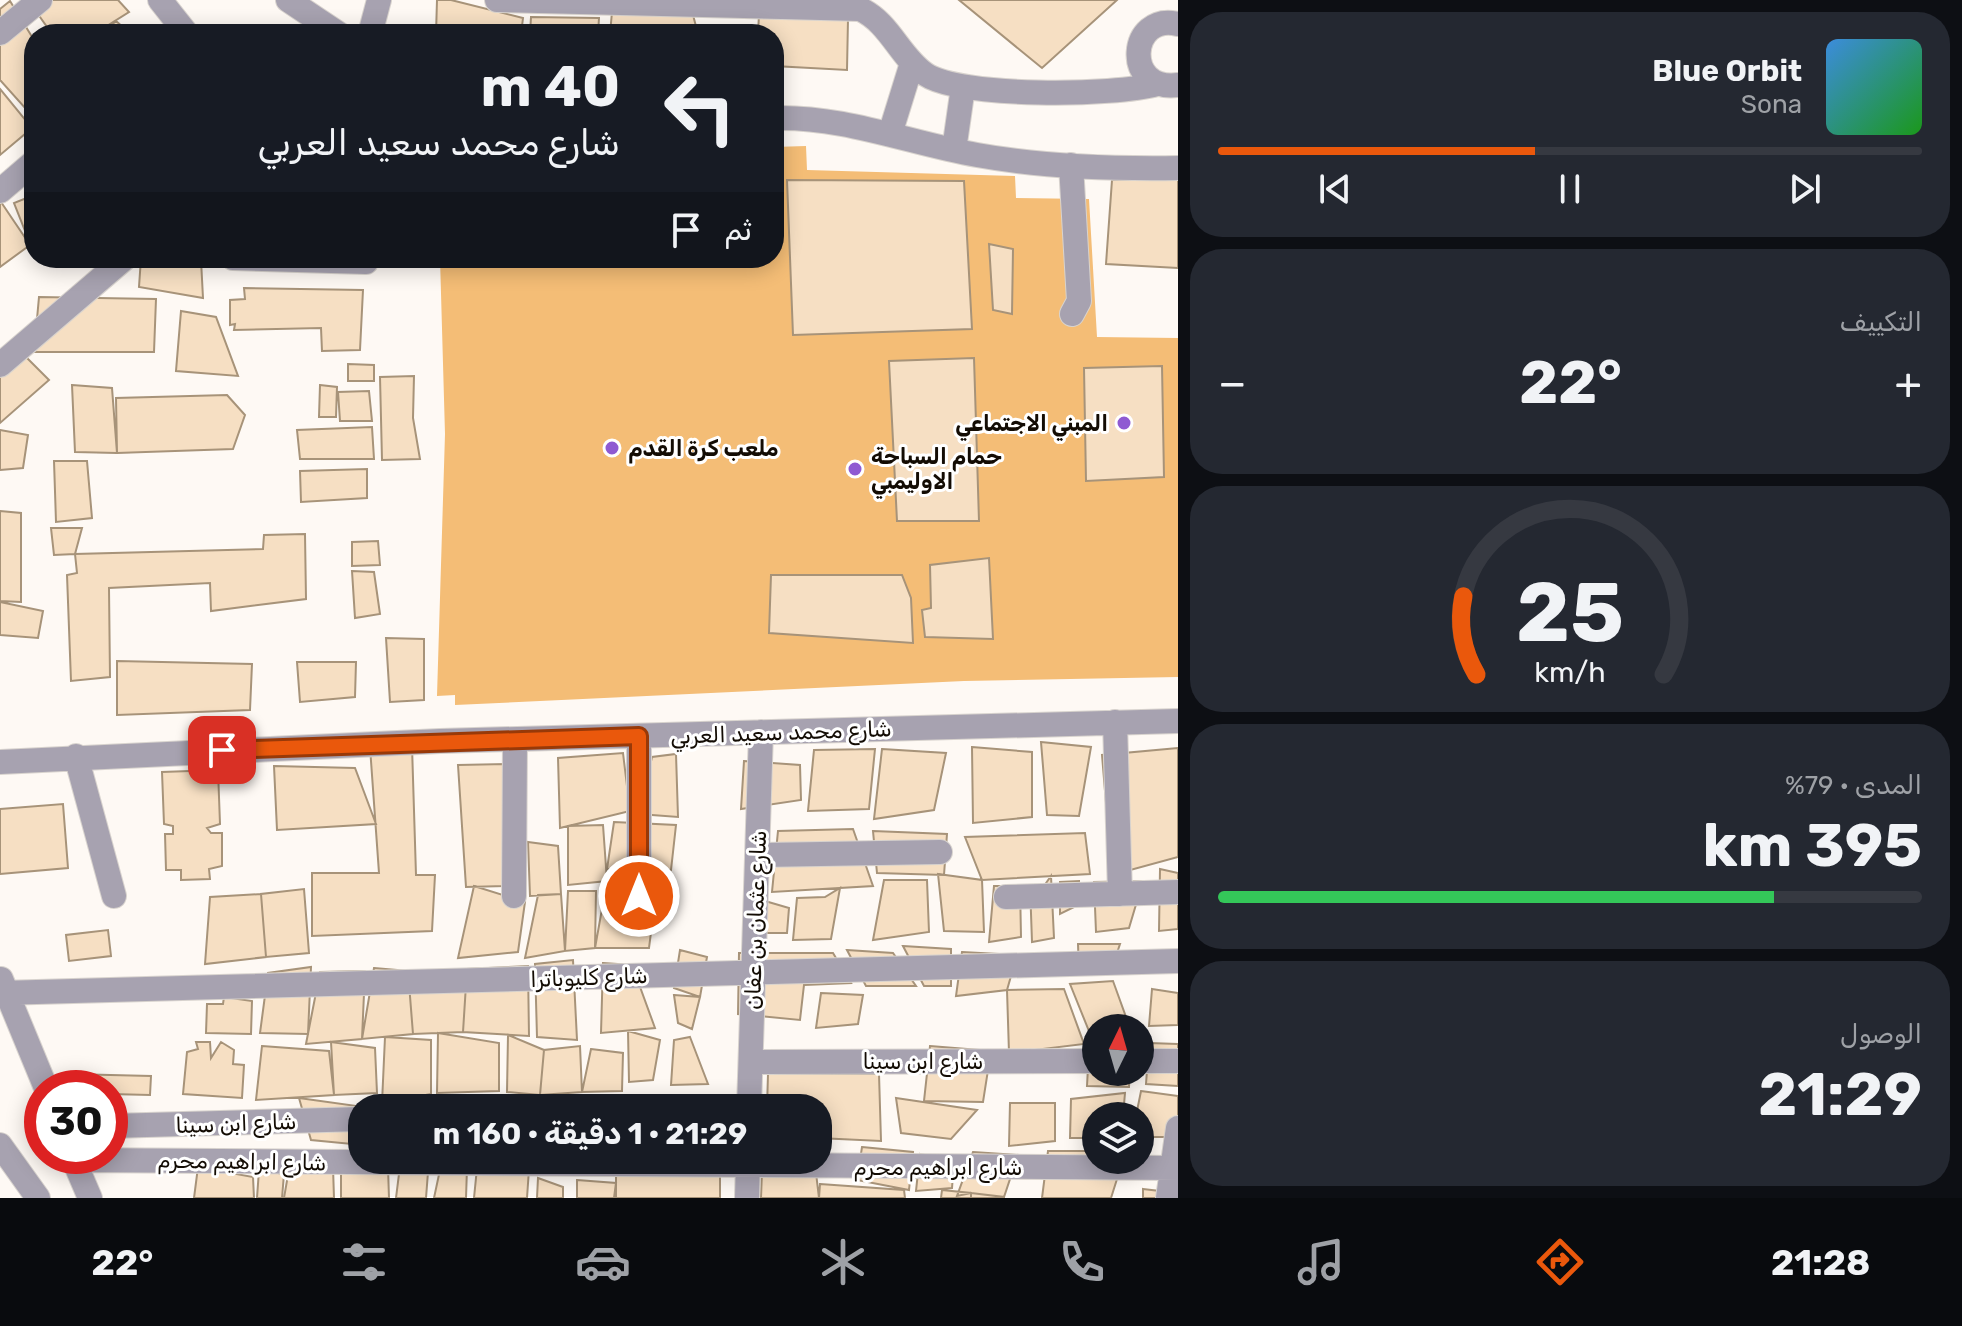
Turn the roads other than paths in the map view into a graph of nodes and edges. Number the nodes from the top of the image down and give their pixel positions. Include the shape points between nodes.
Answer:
1 (40, 0) edge
2 (160, 0) edge
3 (288, 0) edge
4 (379, 0) edge
5 (497, 0) edge
6 (657, 3) edge
7 (842, 3) edge
8 (178, 24) edge
9 (324, 24) edge
10 (373, 24) edge
11 (1178, 24) edge
12 (0, 33) edge
13 (912, 63) junction
14 (1168, 85) edge
15 (963, 87) junction
16 (784, 119) edge
17 (890, 134) junction
18 (954, 150) junction
19 (1071, 165) junction
20 (1178, 168) edge
21 (24, 171) edge
22 (0, 191) edge
23 (113, 268) edge
24 (1072, 314) dead end
25 (0, 365) edge
26 (1178, 721) edge
27 (1115, 722) junction
28 (761, 732) junction
29 (639, 736) junction
30 (515, 740) junction
31 (76, 756) junction
32 (0, 762) edge
33 (940, 852) dead end
34 (757, 855) junction
35 (1178, 892) edge
36 (1120, 894) junction
37 (114, 896) dead end
38 (514, 896) dead end
39 (639, 896) dead end
40 (1006, 897) dead end
41 (1178, 961) edge
42 (754, 972) junction
43 (2, 988) edge
44 (1082, 1061) edge
45 (1154, 1061) edge
46 (1178, 1061) edge
47 (751, 1062) junction
48 (38, 1070) edge
49 (750, 1094) edge
50 (348, 1119) edge
51 (128, 1126) edge
52 (1178, 1128) edge
53 (2, 1153) edge
54 (128, 1158) edge
55 (348, 1160) edge
56 (832, 1164) edge
57 (1175, 1168) edge
58 (80, 1174) edge
59 (748, 1174) edge
60 (38, 1198) edge
61 (90, 1198) edge
62 (747, 1198) edge
63 (1168, 1198) edge

1 - 12 street
2 - 8 street
3 - 9 street
4 - 10 street
5 - 6 street
6 - 7 street
7 - 13 street via 876,18
11 - 14 street via 1151,28 1139,47 1141,69
13 - 15 street via 935,80
13 - 17 street
14 - 15 street via 1112,93
15 - 18 street
16 - 17 street
17 - 18 street
18 - 19 street
19 - 20 street
19 - 24 street via 1079,301
21 - 22 street
23 - 25 street
26 - 27 street, شارع محمد سعيد العربي
27 - 28 street, شارع محمد سعيد العربي
27 - 36 street
28 - 29 street, شارع محمد سعيد العربي
28 - 34 street, شارع عثمان بن عفان
29 - 30 street, شارع محمد سعيد العربي
29 - 39 street
30 - 31 street, شارع محمد سعيد العربي
30 - 38 street
31 - 32 street, شارع محمد سعيد العربي
31 - 37 street
33 - 34 street
34 - 42 street, شارع عثمان بن عفان
35 - 36 street
36 - 40 street
41 - 42 street, شارع كليوباترا
42 - 43 street, شارع كليوباترا
42 - 47 street, شارع عثمان بن عفان
43 - 48 street
44 - 47 street, شارع ابن سينا
45 - 46 street
47 - 49 street, شارع عثمان بن عفان
50 - 51 street, شارع ابن سينا
52 - 57 street
53 - 60 street
54 - 55 street, شارع ابراهيم محرم
56 - 57 street, شارع ابراهيم محرم
57 - 63 street
58 - 61 street
59 - 62 street

